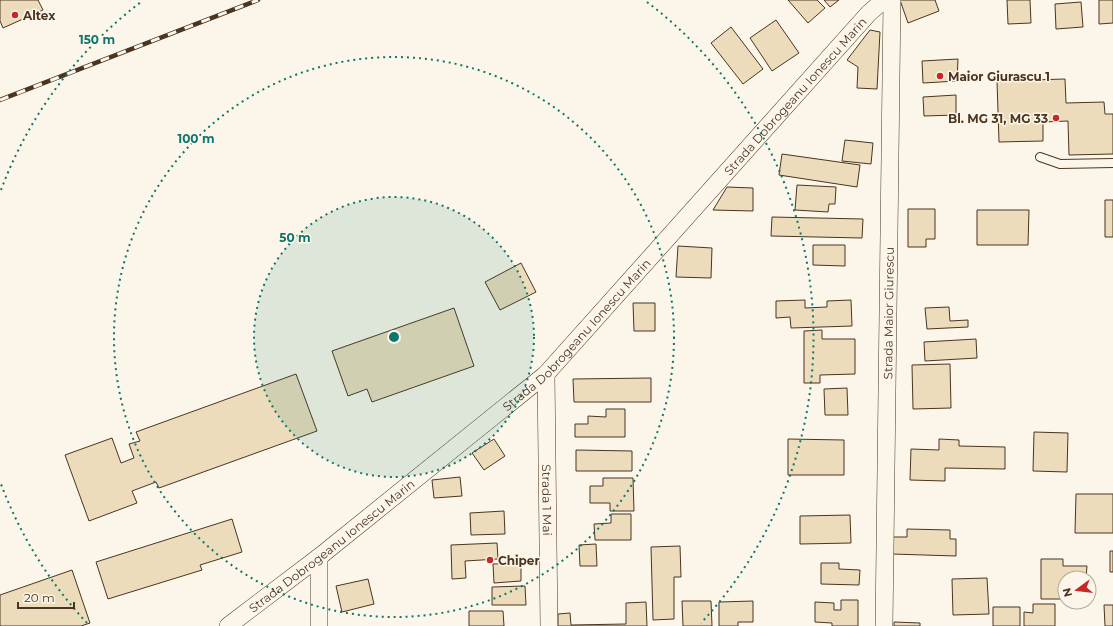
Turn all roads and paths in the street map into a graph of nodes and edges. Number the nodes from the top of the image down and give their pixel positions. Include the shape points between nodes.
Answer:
1 (884, 0) edge
2 (892, 0) edge
3 (1040, 157) dead end
4 (1113, 163) edge
5 (546, 374) junction
6 (319, 557) junction
7 (228, 626) edge
8 (319, 626) edge
9 (549, 626) edge
10 (884, 626) edge

1 - 5 street, Strada Dobrogeanu Ionescu Marin via 869,13
2 - 10 street, Strada Maior Giurescu
3 - 4 lane via 1060,164
5 - 6 street, Strada Dobrogeanu Ionescu Marin
5 - 9 street, Strada 1 Mai
6 - 7 street, Strada Dobrogeanu Ionescu Marin
6 - 8 street

